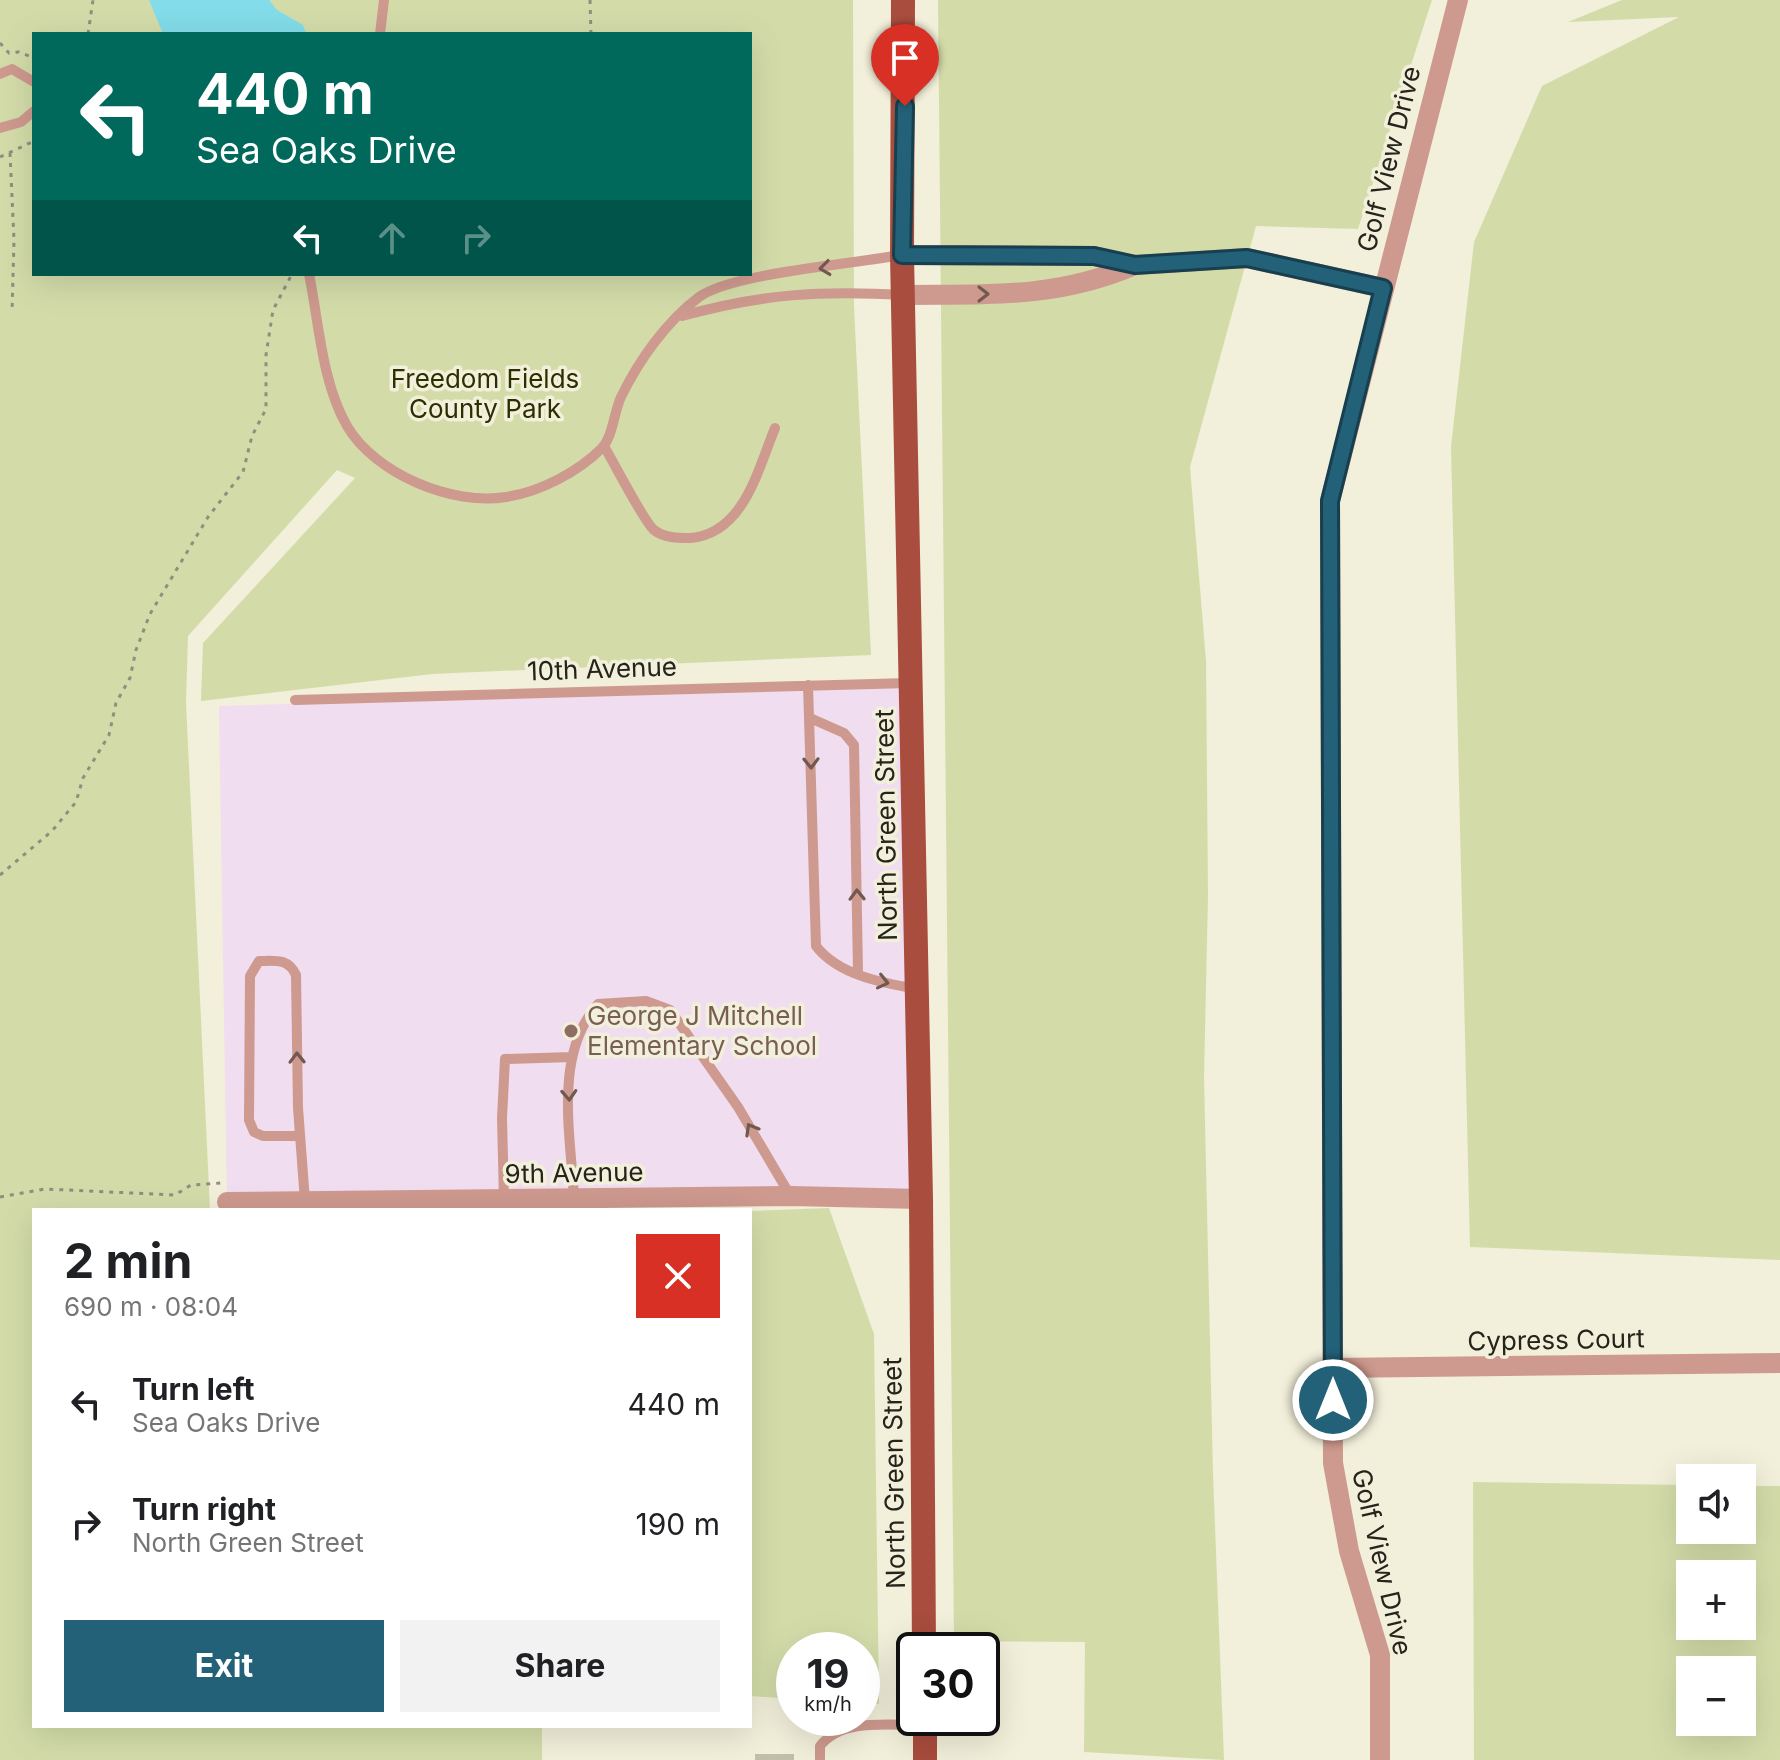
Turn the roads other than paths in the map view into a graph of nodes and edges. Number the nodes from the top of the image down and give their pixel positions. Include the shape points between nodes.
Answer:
1 (384, 0) edge
2 (903, 0) edge
3 (1458, 0) edge
4 (380, 32) edge
5 (0, 74) edge
6 (32, 81) edge
7 (32, 113) edge
8 (0, 128) edge
9 (902, 255) junction
10 (1135, 265) junction
11 (309, 276) edge
12 (1383, 288) junction
13 (905, 295) junction
14 (680, 317) junction
15 (775, 428) dead end
16 (604, 446) junction
17 (911, 683) junction
18 (808, 685) junction
19 (295, 700) dead end
20 (810, 718) junction
21 (858, 973) junction
22 (917, 989) junction
23 (572, 1057) junction
24 (300, 1136) junction
25 (791, 1196) junction
26 (574, 1198) junction
27 (921, 1199) junction
28 (504, 1200) junction
29 (227, 1202) road end
30 (313, 1204) edge
31 (477, 1205) edge
32 (1780, 1363) edge
33 (1333, 1368) junction
34 (924, 1632) edge
35 (896, 1724) edge
36 (925, 1736) edge
37 (820, 1760) edge
38 (925, 1760) edge
39 (1380, 1760) edge

1 - 4 lane
2 - 9 main road, North Green Street
3 - 12 street, Golf View Drive
5 - 6 lane via 12,69
7 - 8 lane
9 - 10 street via 1094,256
9 - 13 main road, North Green Street
9 -> 14 lane via 738,282 700,296
10 - 12 street via 1247,258
13 -> 10 street via 1032,294
11 - 16 lane via 338,408 369,453 405,478 438,491 505,498 567,475
12 - 33 street, Golf View Drive via 1330,501
13 - 14 lane via 773,295
13 - 17 main road, North Green Street
14 - 16 lane via 644,354 620,399
15 - 16 lane via 742,506 723,526 698,537 675,539 654,530
17 - 18 lane, 10th Avenue
17 - 22 main road, North Green Street
18 - 19 lane, 10th Avenue
18 - 20 lane
20 -> 21 lane via 814,937 823,955
21 -> 20 lane via 854,745 844,733
21 -> 22 lane
22 - 27 main road, North Green Street
25 -> 23 lane via 738,1107 670,1010 646,1001 598,1004 585,1019
23 -> 26 lane via 568,1081
23 - 28 lane via 505,1059
24 -> 24 lane via 296,975 284,961 259,961 250,976 249,1120 254,1132 263,1136
24 - 30 lane
25 - 26 street, 9th Avenue
25 - 27 street, 9th Avenue
26 - 28 street, 9th Avenue
27 - 34 main road, North Green Street
28 - 31 street, 9th Avenue
29 - 30 street, 9th Avenue
30 - 31 street, 9th Avenue
32 - 33 street, Cypress Court
33 - 39 street, Golf View Drive via 1333,1463 1349,1551 1380,1655
35 - 37 lane via 842,1728 820,1746
36 - 38 main road

